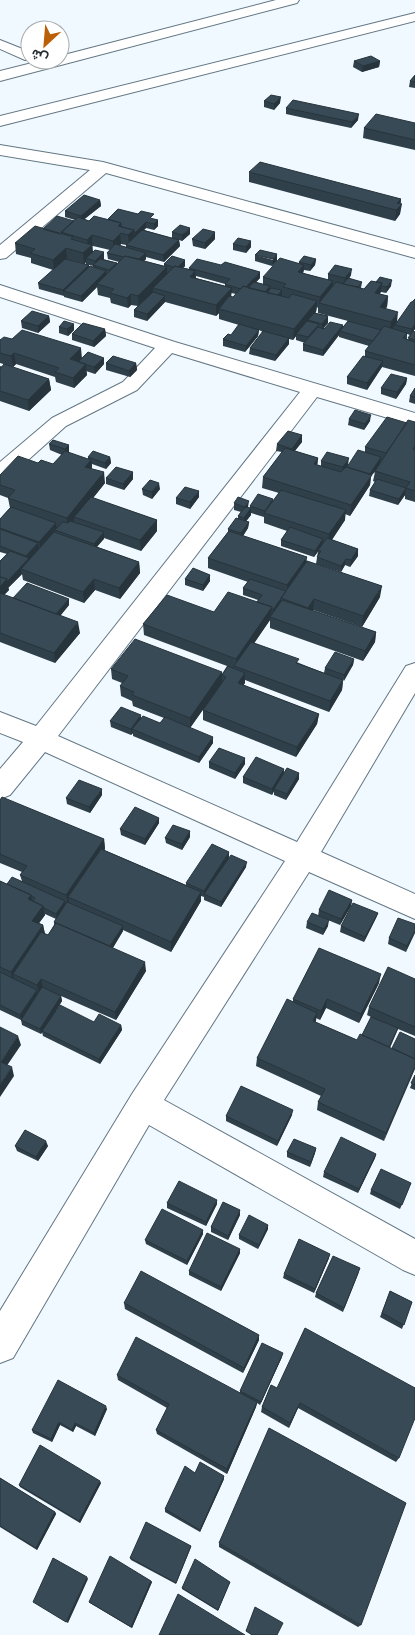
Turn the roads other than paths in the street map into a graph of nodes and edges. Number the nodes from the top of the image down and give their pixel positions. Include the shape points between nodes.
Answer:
1 (292, 0) edge
2 (415, 17) edge
3 (0, 44) edge
4 (20, 53) edge
5 (70, 55) edge
6 (20, 69) edge
7 (0, 76) edge
8 (0, 121) edge
9 (0, 150) edge
10 (103, 167) junction
11 (415, 253) edge
12 (0, 254) edge
13 (0, 291) edge
14 (168, 346) junction
15 (312, 390) junction
16 (415, 420) edge
17 (0, 473) edge
18 (415, 672) edge
19 (0, 722) edge
20 (41, 739) junction
21 (0, 788) edge
22 (303, 857) junction
23 (415, 907) edge
24 (143, 1105) junction
25 (415, 1258) edge
26 (0, 1345) edge

1 - 5 street
2 - 8 street
3 - 4 street
6 - 7 street
9 - 10 street
10 - 11 street
10 - 12 street
13 - 14 street
14 - 15 street
14 - 17 street via 130,386 59,422
15 - 16 street
15 - 20 street
18 - 22 street
19 - 20 street
20 - 21 street
20 - 22 street
22 - 23 street
22 - 24 street
24 - 25 street
24 - 26 street

